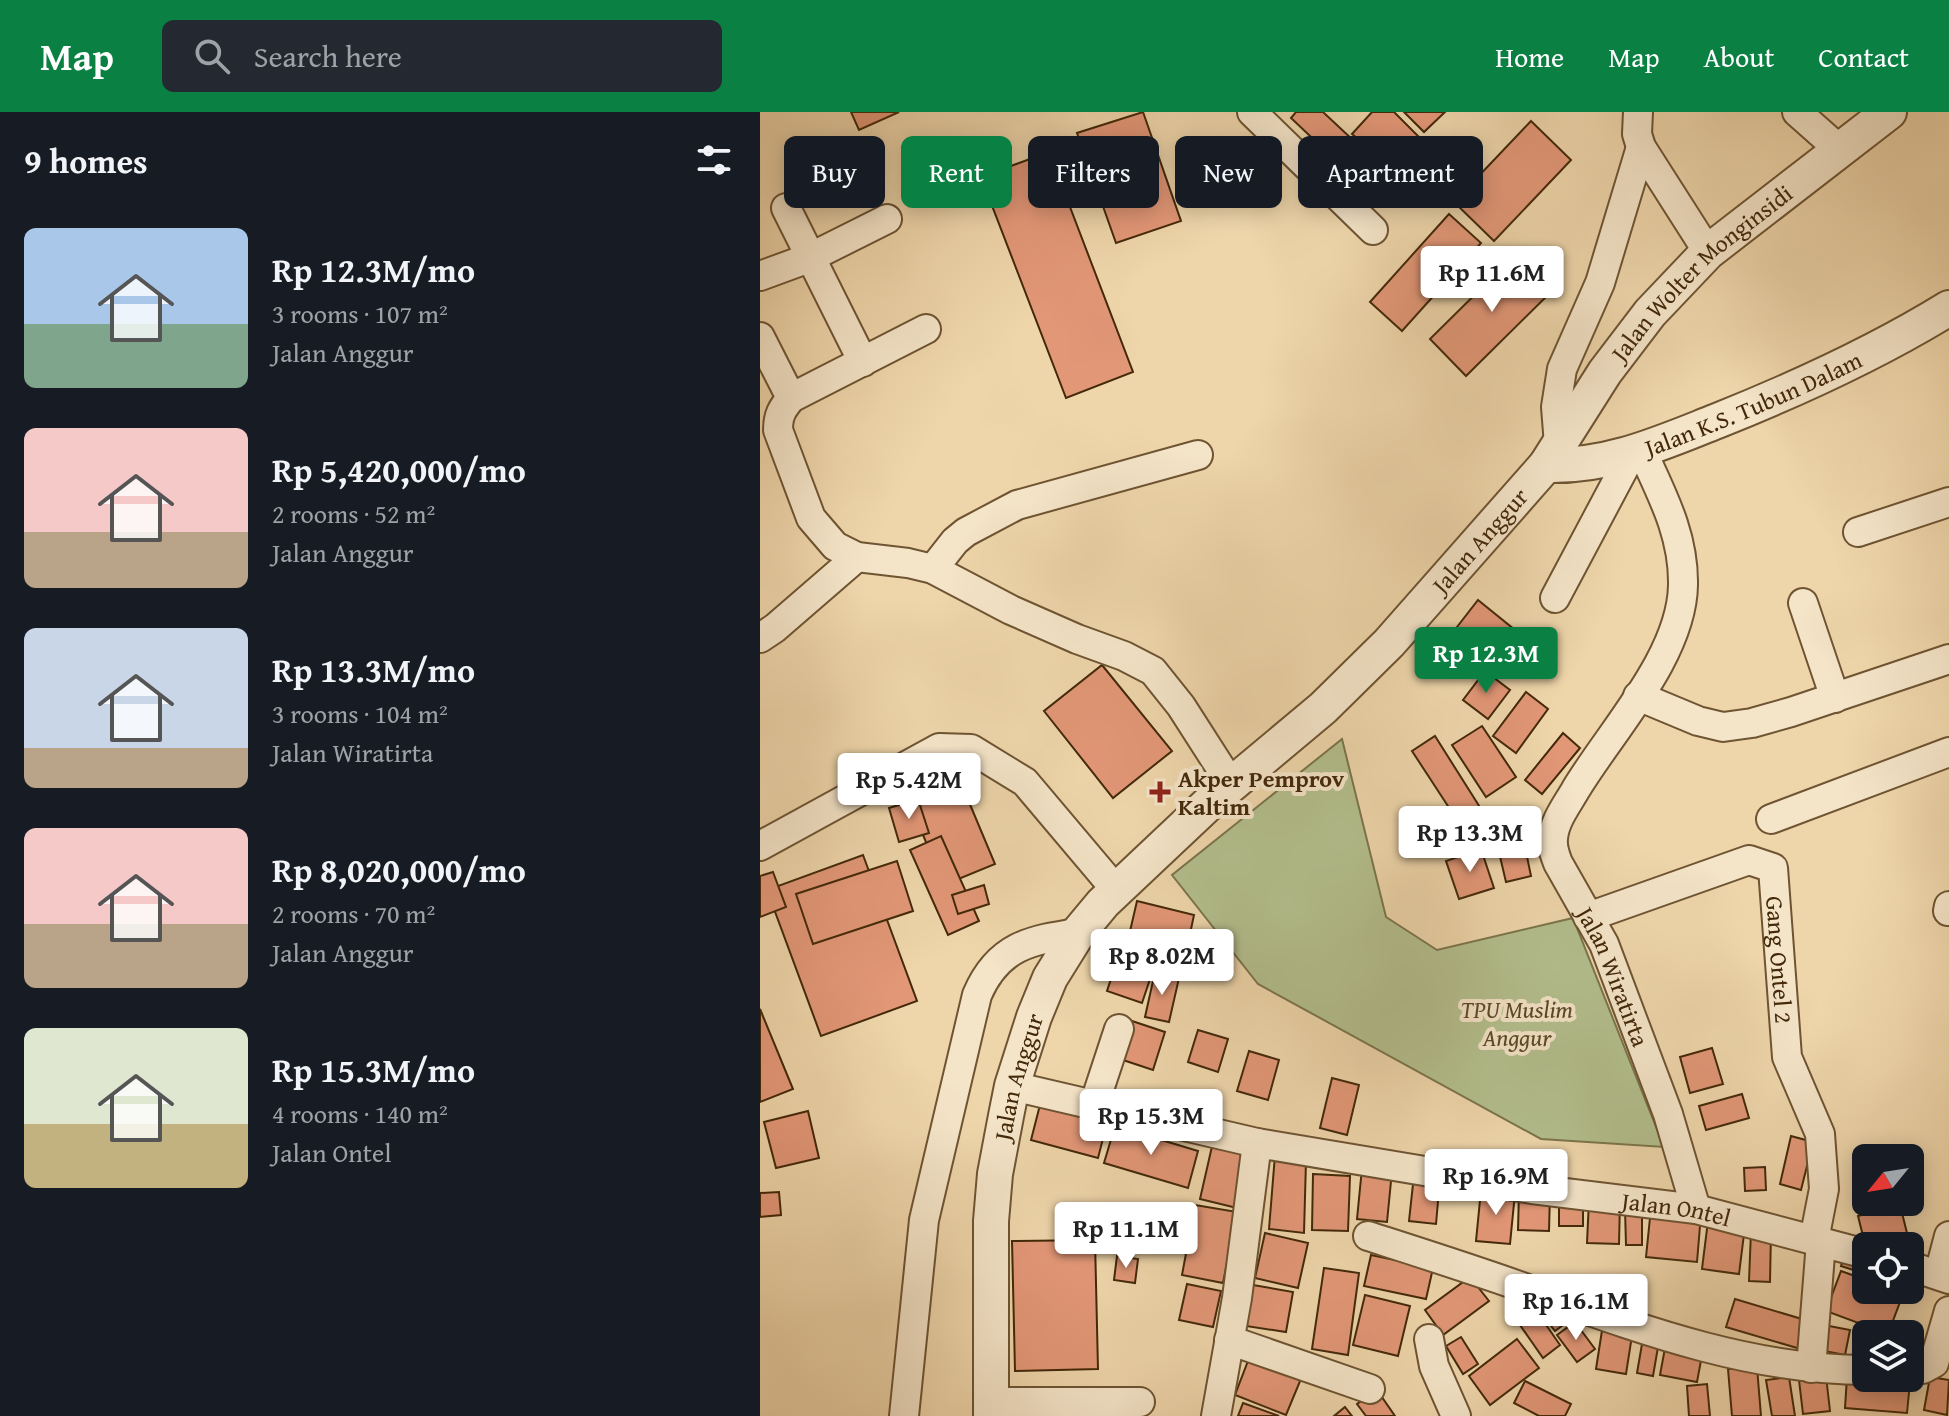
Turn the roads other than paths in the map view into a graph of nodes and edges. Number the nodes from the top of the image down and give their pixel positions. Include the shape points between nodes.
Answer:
1 (1252, 112) edge
2 (1638, 112) edge
3 (1797, 112) edge
4 (1889, 112) edge
5 (1641, 147) junction
6 (1841, 151) junction
7 (786, 208) dead end
8 (887, 219) dead end
9 (1373, 230) dead end
10 (1708, 252) junction
11 (809, 258) junction
12 (760, 276) edge
13 (1949, 308) edge
14 (926, 329) dead end
15 (760, 337) edge
16 (863, 362) junction
17 (791, 398) junction
18 (1636, 453) junction
19 (1198, 455) dead end
20 (1553, 455) junction
21 (1949, 502) edge
22 (1858, 532) dead end
23 (857, 557) junction
24 (933, 569) junction
25 (1555, 598) dead end
26 (1803, 603) dead end
27 (760, 638) edge
28 (1949, 659) edge
29 (1638, 696) junction
30 (1835, 698) junction
31 (1949, 752) edge
32 (1231, 784) junction
33 (1771, 819) dead end
34 (760, 846) edge
35 (1117, 891) junction
36 (1588, 917) junction
37 (1078, 933) junction
38 (1119, 1029) dead end
39 (1012, 1086) junction
40 (1094, 1105) junction
41 (1257, 1143) junction
42 (1696, 1209) junction
43 (1368, 1236) dead end
44 (1949, 1236) edge
45 (1818, 1241) junction
46 (1852, 1250) edge
47 (1924, 1271) edge
48 (1944, 1277) edge
49 (1949, 1311) edge
50 (1429, 1339) dead end
51 (1229, 1340) junction
52 (1811, 1368) junction
53 (1924, 1368) edge
54 (1852, 1369) edge
55 (1370, 1389) dead end
56 (1140, 1402) dead end
57 (990, 1409) edge
58 (904, 1416) edge
59 (1216, 1416) edge
60 (1456, 1416) edge

1 - 9 street
2 - 5 street
3 - 6 street
4 - 6 street, Jalan Wolter Monginsidi
5 - 10 street
5 - 20 street via 1600,283 1562,369
6 - 10 street, Jalan Wolter Monginsidi
7 - 11 street
8 - 11 street
10 - 20 street, Jalan Wolter Monginsidi via 1650,313
11 - 12 street
11 - 16 street
13 - 18 street, Jalan K.S. Tubun Dalam via 1900,338 1771,398
14 - 16 street
15 - 17 street
16 - 17 street
17 - 23 street via 778,418 778,430 811,518 835,546
18 - 20 street, Jalan K.S. Tubun Dalam via 1564,465
18 - 25 street
18 - 29 street, Jalan Wiratirta via 1674,521 1683,586 1661,658
19 - 24 street via 1017,505 966,532
20 - 32 street, Jalan Anggur via 1389,643 1323,708
21 - 22 street
23 - 24 street
23 - 27 street
24 - 32 street via 1011,610 1153,671
26 - 30 street
28 - 30 street
29 - 30 street via 1723,727
29 - 36 street, Jalan Wiratirta via 1555,831 1553,851
31 - 33 street
32 - 35 street, Jalan Anggur
34 - 35 street via 939,748 971,749 1025,782
35 - 37 street, Jalan Anggur
36 - 42 street, Jalan Wiratirta via 1604,944 1668,1114
36 - 45 street, Gang Ontel 2 via 1749,860 1773,868 1787,1057 1820,1134 1824,1189
37 - 39 street, Jalan Anggur via 1050,978
37 - 58 street via 1039,938 1003,955 977,995 924,1220
38 - 40 street
39 - 40 street, Jalan Ontel
39 - 57 street, Jalan Anggur via 991,1221
40 - 41 street, Jalan Ontel
41 - 42 street, Jalan Ontel via 1532,1189
41 - 51 street
42 - 45 street, Jalan Ontel
43 - 52 street via 1666,1338
44 - 48 street
45 - 46 street, Jalan Ontel
45 - 52 street
47 - 48 street
49 - 53 street via 1934,1363
50 - 60 street via 1434,1366
51 - 55 street
51 - 59 street
52 - 54 street
56 - 57 street

